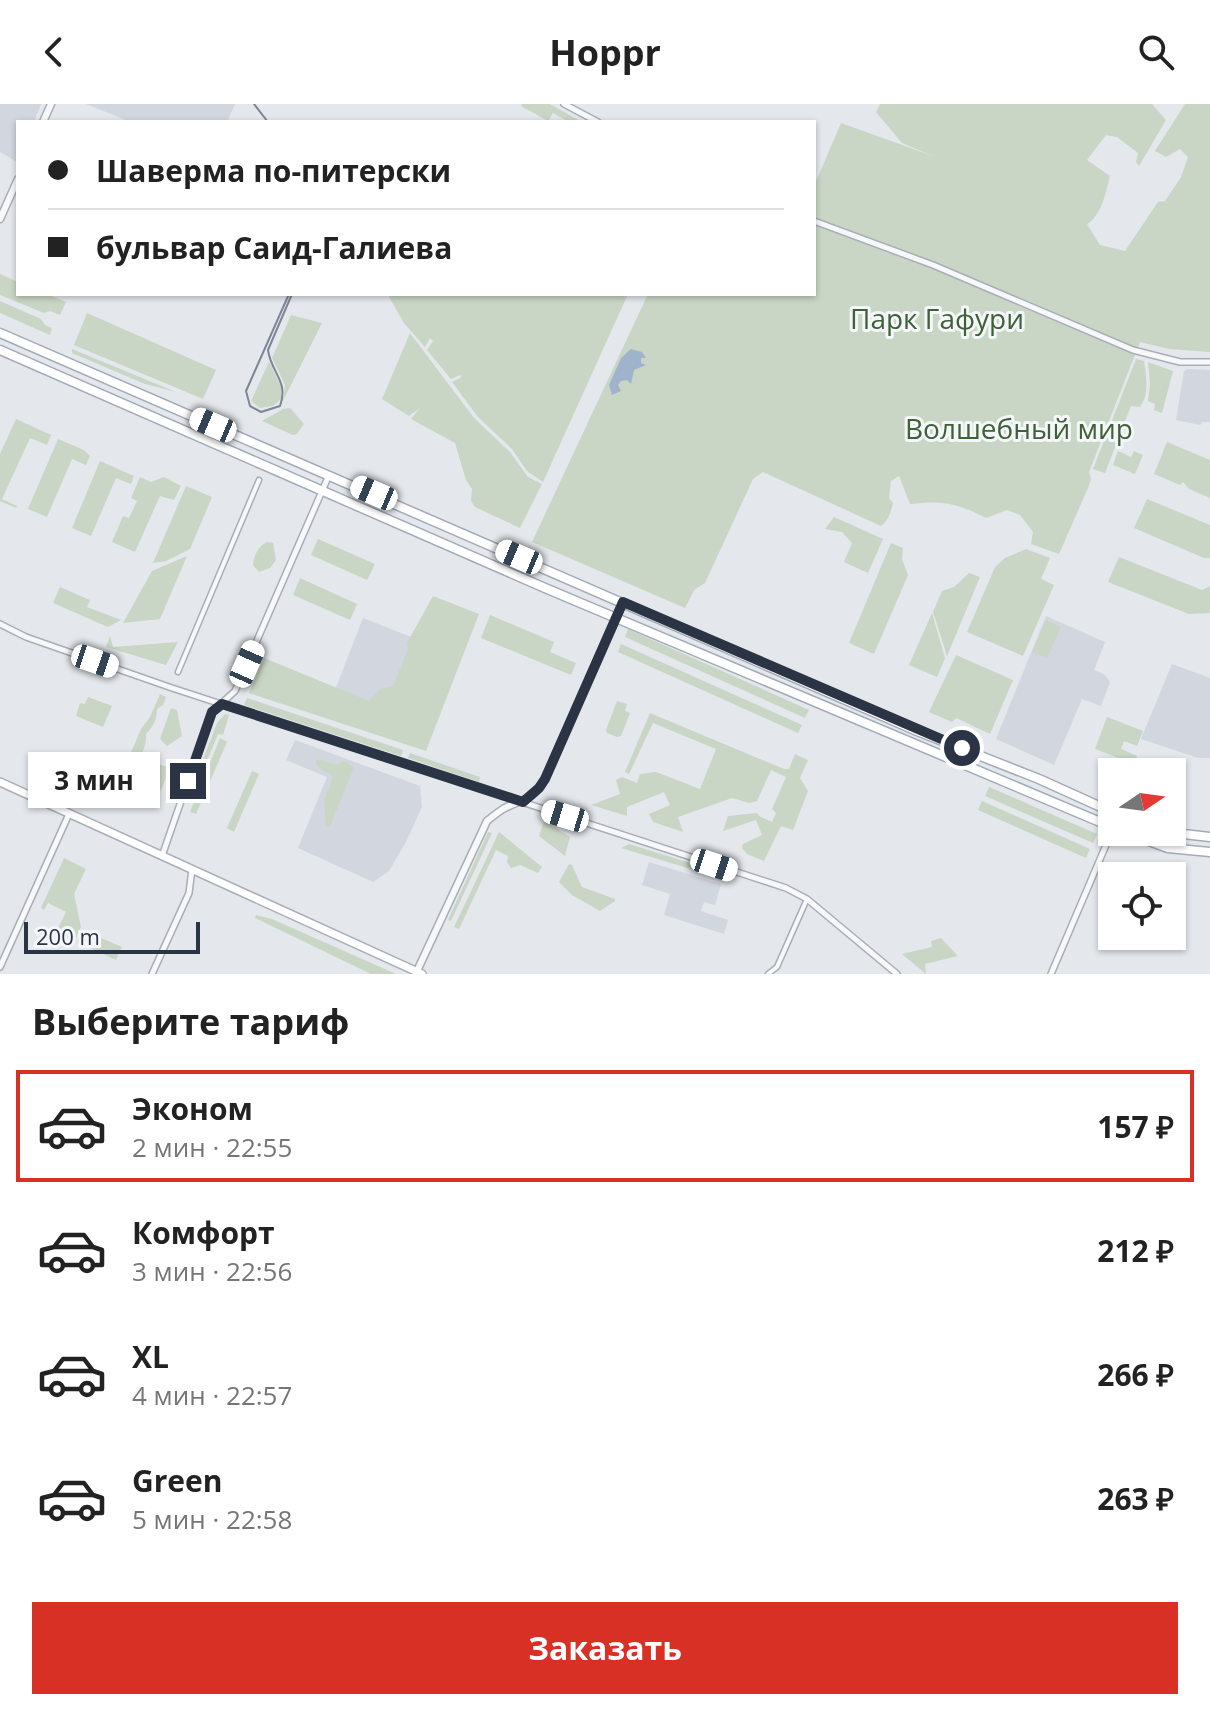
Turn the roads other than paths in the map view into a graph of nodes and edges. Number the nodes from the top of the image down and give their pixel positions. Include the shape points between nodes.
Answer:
1 (564, 104) edge
2 (594, 120) edge
3 (16, 183) edge
4 (0, 219) edge
5 (816, 222) edge
6 (0, 333) edge
7 (0, 350) edge
8 (1210, 362) edge
9 (160, 402) junction
10 (153, 418) junction
11 (281, 453) junction
12 (273, 470) junction
13 (329, 474) junction
14 (259, 480) dead end
15 (322, 492) junction
16 (553, 571) junction
17 (545, 588) junction
18 (623, 602) junction
19 (616, 618) junction
20 (0, 624) edge
21 (685, 629) junction
22 (678, 645) junction
23 (178, 672) dead end
24 (222, 704) junction
25 (0, 782) edge
26 (523, 802) junction
27 (1098, 806) edge
28 (69, 814) junction
29 (1098, 823) edge
30 (1186, 834) edge
31 (1210, 837) edge
32 (1105, 846) edge
33 (1162, 846) edge
34 (1210, 852) edge
35 (162, 856) junction
36 (192, 869) junction
37 (807, 899) junction
38 (0, 967) edge
39 (419, 973) edge
40 (152, 974) edge
41 (768, 974) edge
42 (897, 974) edge
43 (1051, 974) edge

1 - 2 street
3 - 4 street
5 - 8 street via 1133,350 1180,362
6 - 9 main road
7 - 10 main road
9 - 10 main road
9 - 11 main road
10 - 12 main road
11 - 12 main road
11 - 13 main road
12 - 15 main road
13 - 15 street
13 - 16 main road
14 - 23 street
15 - 17 main road
15 - 24 street via 235,691
16 - 17 main road
16 - 18 main road
17 - 19 main road
18 - 19 street
18 - 21 main road
19 - 22 main road
19 - 26 street via 545,779
20 - 24 street
21 - 22 main road
21 - 27 main road
22 - 29 main road
24 - 26 street
24 - 35 street via 212,712
25 - 28 main road
26 - 37 street
26 - 39 street via 487,821
28 - 35 main road
28 - 38 street
30 - 31 main road
32 - 43 street
33 - 34 main road
35 - 36 main road
36 - 39 main road
36 - 40 street via 189,893
37 - 41 street via 777,967
37 - 42 street

